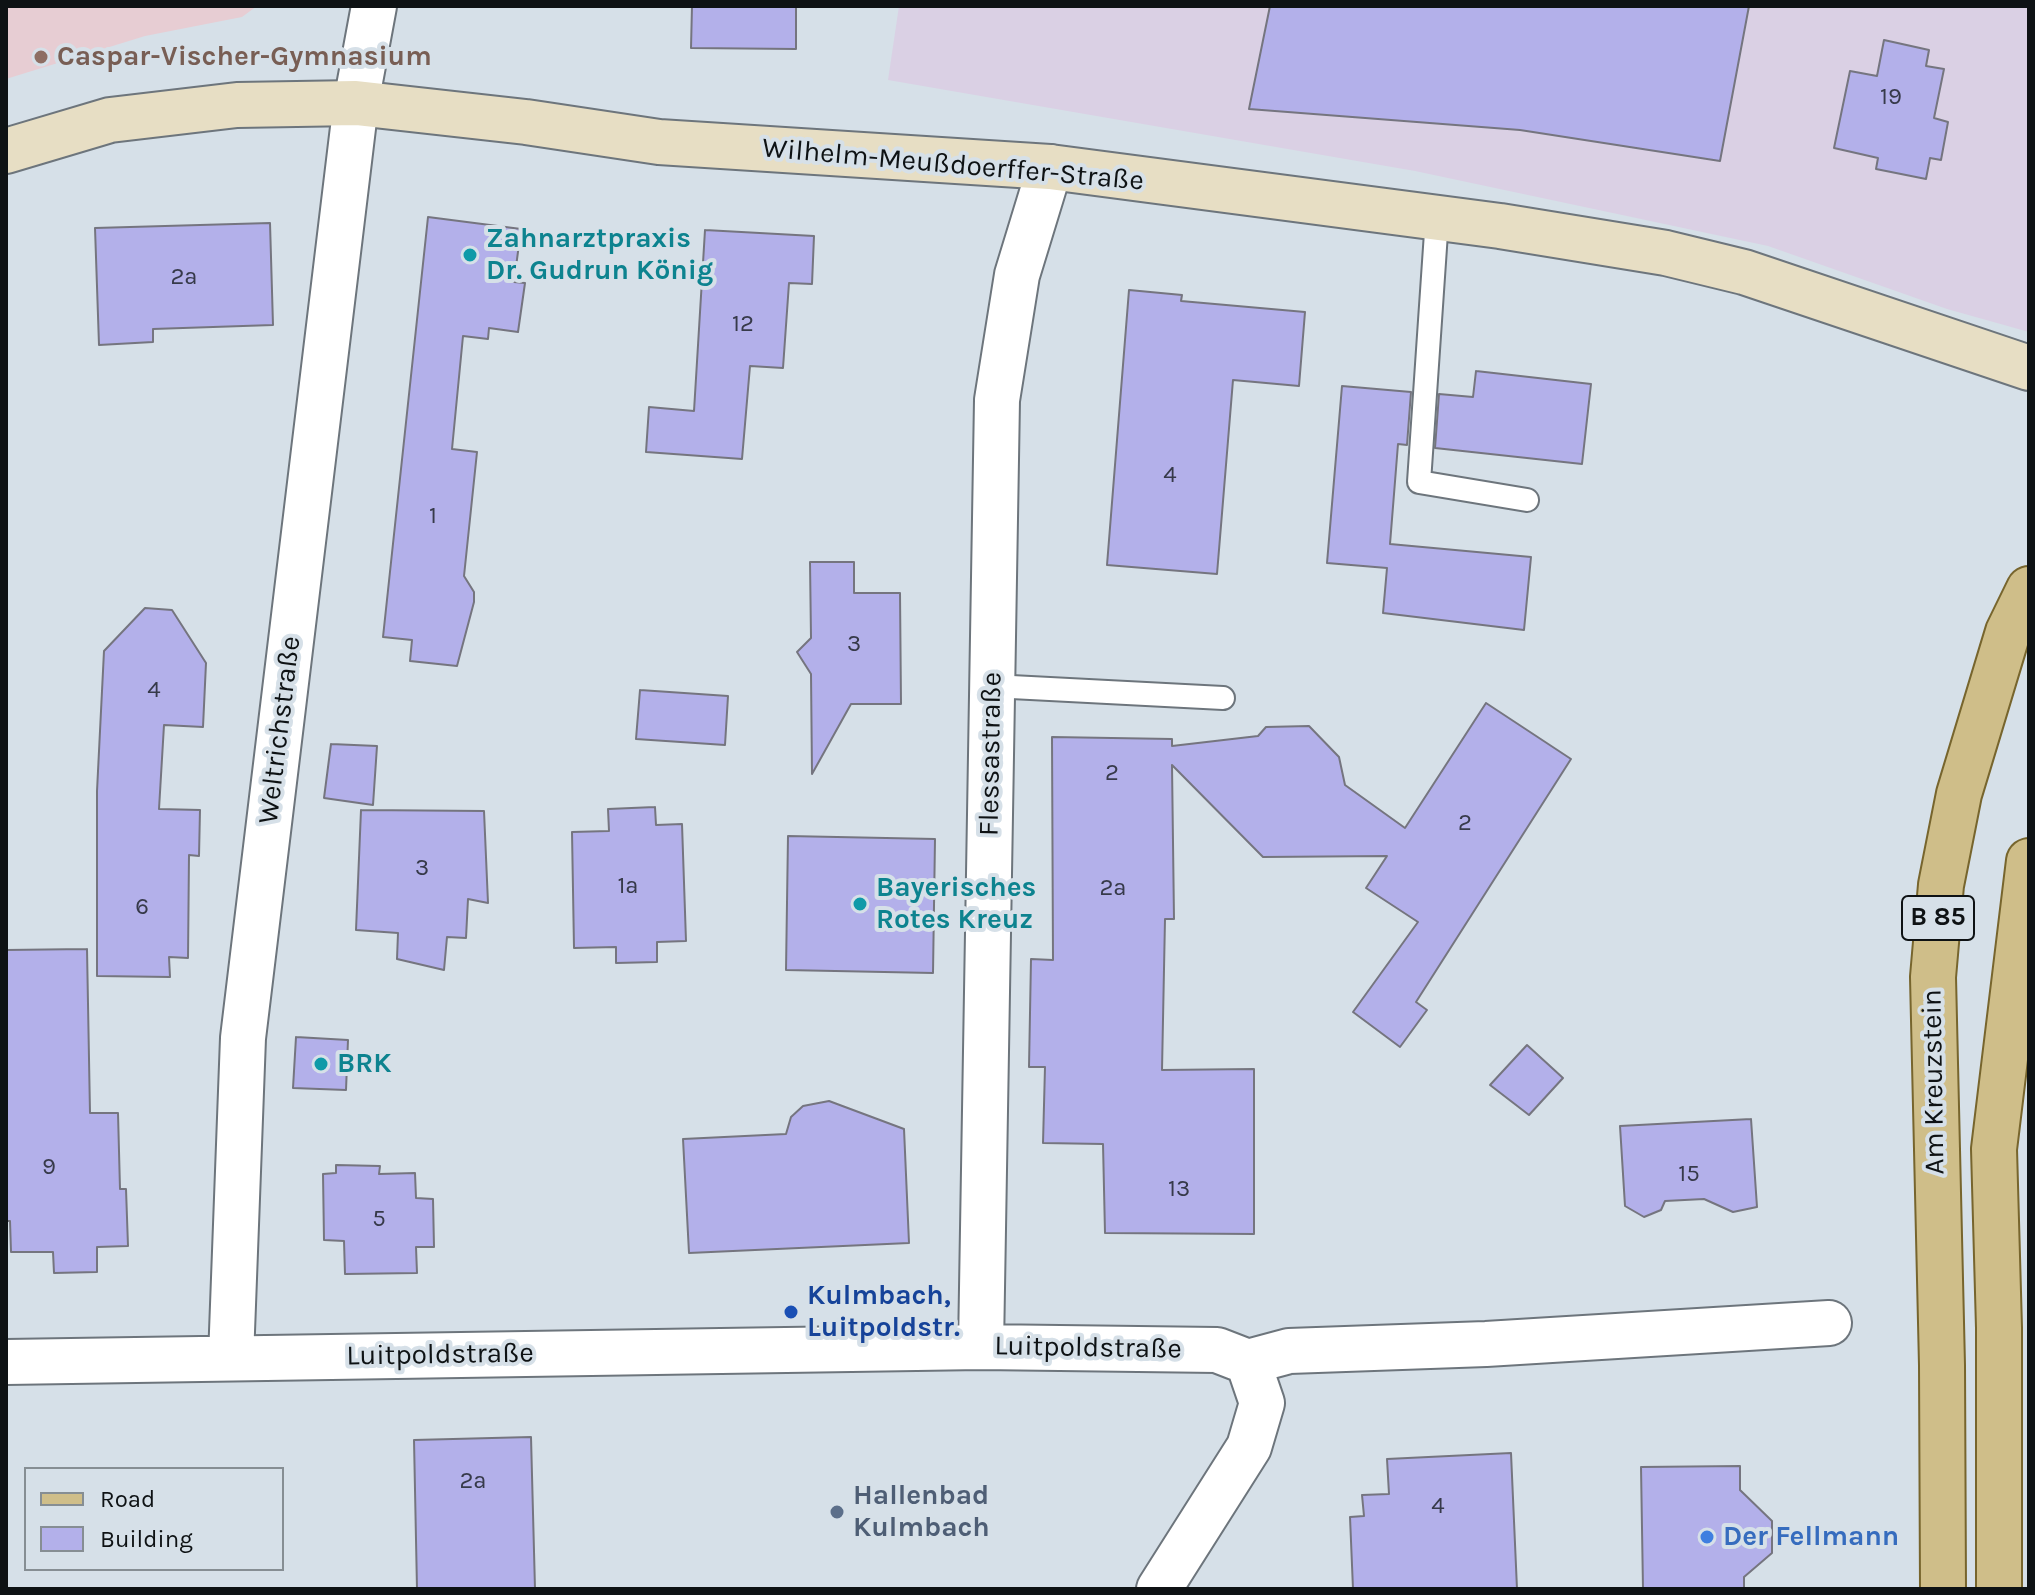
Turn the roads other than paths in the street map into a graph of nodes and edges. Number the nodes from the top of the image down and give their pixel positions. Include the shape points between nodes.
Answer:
1 (374, 6) edge
2 (356, 103) junction
3 (6, 151) edge
4 (1050, 167) junction
5 (1437, 218) junction
6 (2029, 368) edge
7 (1527, 500) dead end
8 (2029, 589) edge
9 (992, 686) junction
10 (1223, 698) dead end
11 (2029, 861) edge
12 (1829, 1323) dead end
13 (981, 1347) junction
14 (231, 1358) junction
15 (6, 1362) edge
16 (1248, 1362) junction
17 (1159, 1589) edge
18 (1943, 1589) edge
19 (1999, 1589) edge

1 - 2 street, Weltrichstraße
2 - 3 street, Wilhelm-Meußdoerffer-Straße via 237,105 110,120
2 - 4 street, Wilhelm-Meußdoerffer-Straße via 659,142
2 - 14 street, Weltrichstraße via 243,1038
4 - 5 street, Wilhelm-Meußdoerffer-Straße
4 - 9 street, Flessastraße via 1017,275 997,400
5 - 6 street, Wilhelm-Meußdoerffer-Straße via 1666,253 1744,272
5 - 7 lane via 1419,482
8 - 18 main road, Am Kreuzstein / B 85 via 2008,632 1959,794 1941,885 1933,977
9 - 10 lane
9 - 13 street, Flessastraße
11 - 19 main road via 1994,1149
12 - 16 street via 1289,1351
13 - 14 street, Luitpoldstraße
13 - 16 street, Luitpoldstraße via 1217,1350
14 - 15 street, Luitpoldstraße
16 - 17 street via 1262,1403 1249,1447

